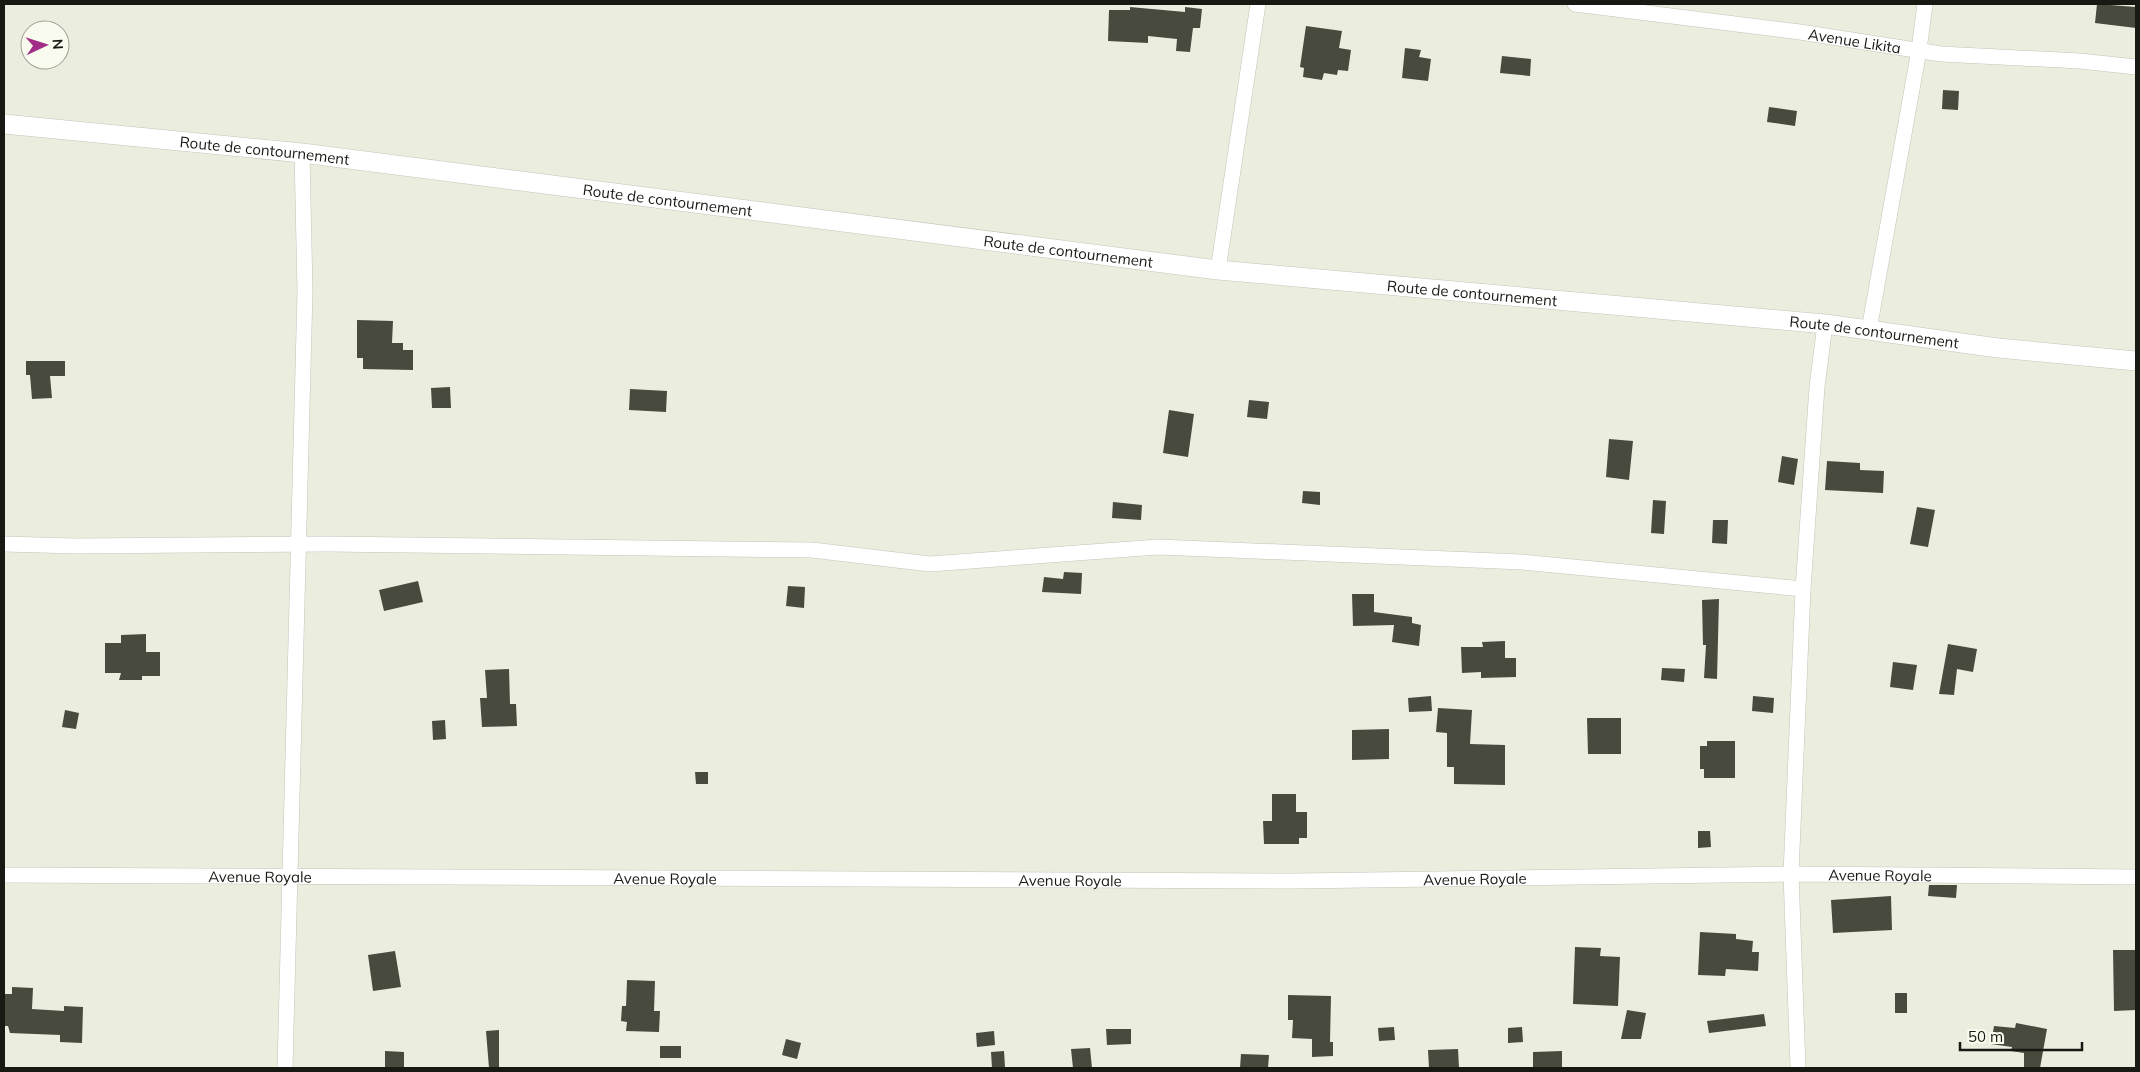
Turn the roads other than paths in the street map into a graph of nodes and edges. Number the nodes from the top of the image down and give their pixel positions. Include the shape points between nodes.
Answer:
1 (1258, 4) edge
2 (1575, 4) edge
3 (1925, 4) edge
4 (1919, 50) junction
5 (2136, 67) edge
6 (4, 124) edge
7 (302, 153) junction
8 (1218, 270) junction
9 (1824, 324) junction
10 (1869, 330) junction
11 (2136, 361) edge
12 (4, 544) edge
13 (298, 544) junction
14 (1803, 589) junction
15 (290, 874) junction
16 (1791, 874) junction
17 (4, 875) edge
18 (2136, 877) edge
19 (285, 1068) edge
20 (1798, 1068) edge

1 - 8 street
2 - 4 street, Avenue Likita
3 - 4 street
4 - 5 street, Avenue Likita
4 - 10 street
6 - 7 street, Route de contournement
7 - 8 street, Route de contournement
7 - 13 street via 305,291
8 - 9 street, Route de contournement
9 - 10 street, Route de contournement
9 - 14 street
10 - 11 street, Route de contournement via 1998,348
12 - 13 street
13 - 14 street via 812,550 930,564 1158,547 1522,562
13 - 15 street
14 - 16 street
15 - 16 street, Avenue Royale via 433,878 1296,880
15 - 17 street, Avenue Royale
15 - 19 street
16 - 18 street, Avenue Royale
16 - 20 street

